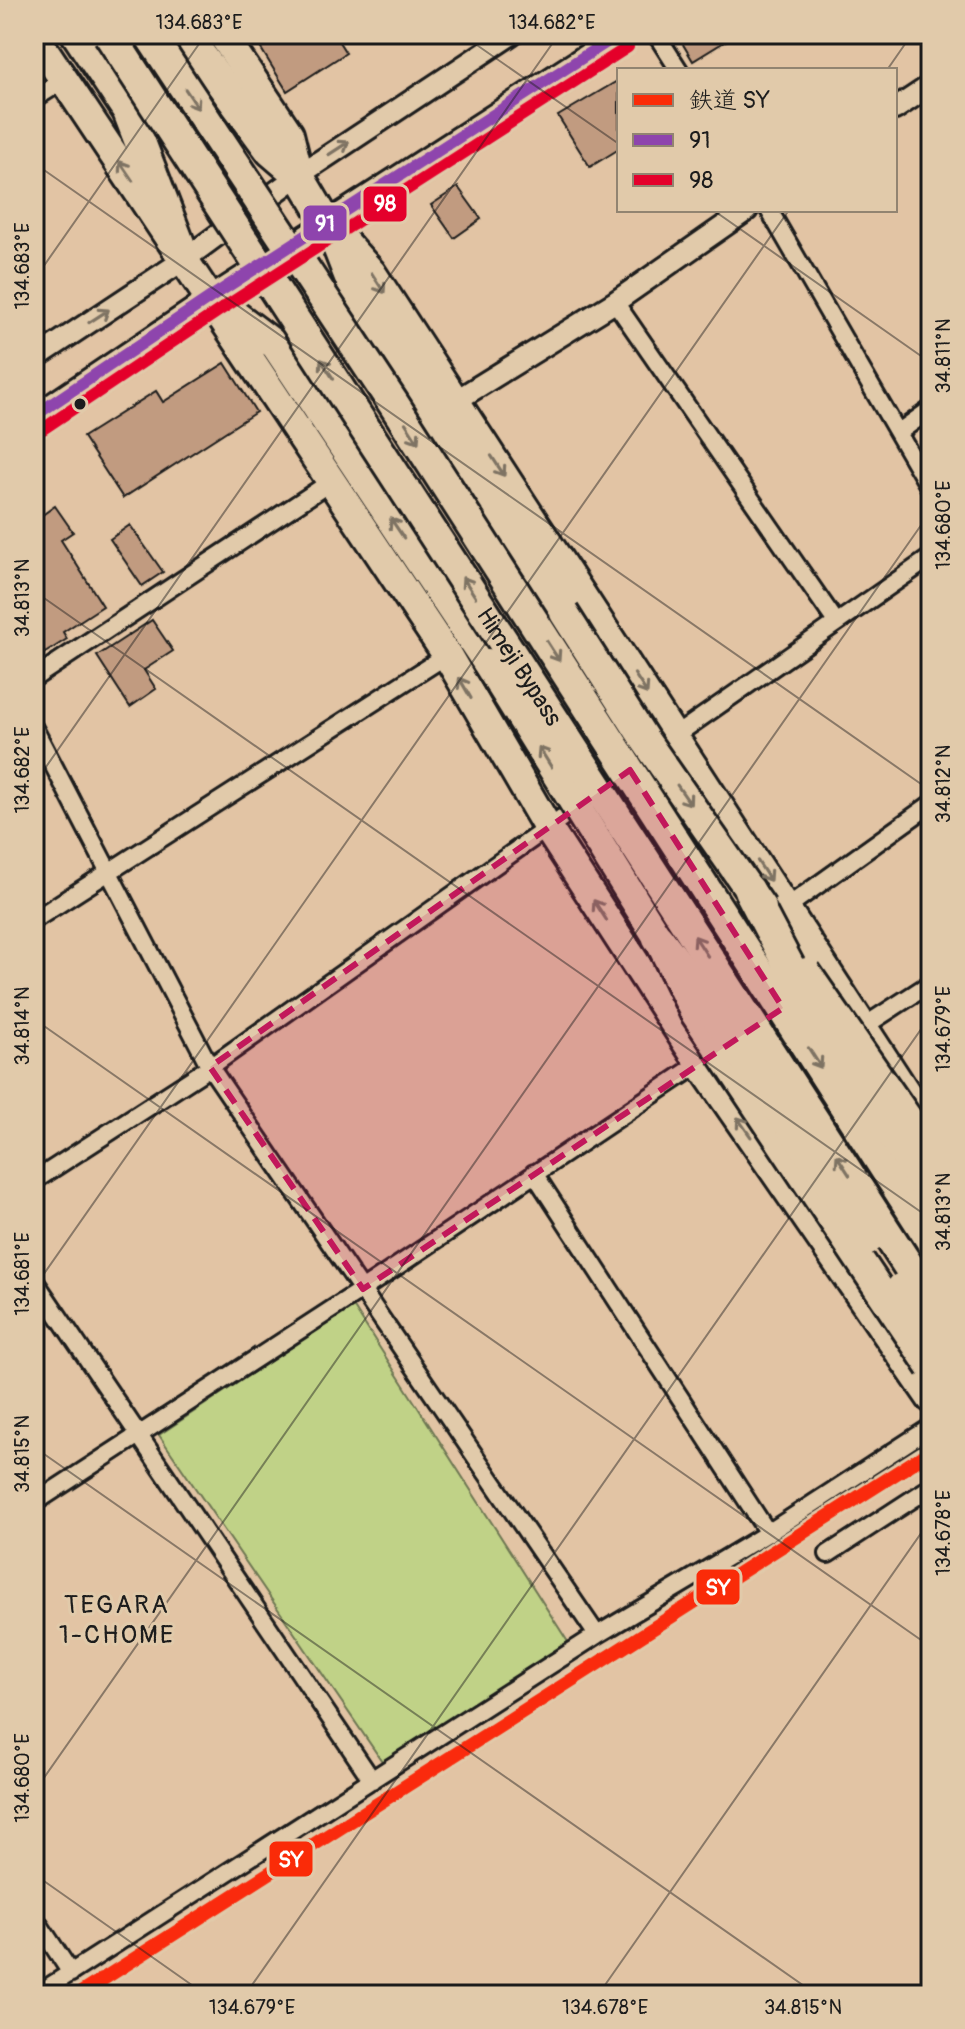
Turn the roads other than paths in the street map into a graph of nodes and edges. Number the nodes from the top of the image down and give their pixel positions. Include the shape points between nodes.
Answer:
1 (77, 34) edge
2 (109, 34) edge
3 (149, 34) edge
4 (185, 34) edge
5 (222, 34) edge
6 (512, 34) edge
7 (619, 34) edge
8 (656, 34) edge
9 (34, 35) edge
10 (678, 68) edge
11 (64, 80) junction
12 (931, 85) edge
13 (34, 99) edge
14 (897, 108) edge
15 (299, 175) junction
16 (744, 212) edge
17 (770, 212) edge
18 (328, 224) junction
19 (185, 259) junction
20 (211, 297) junction
21 (615, 302) junction
22 (34, 359) edge
23 (455, 401) junction
24 (931, 409) edge
25 (34, 416) edge
26 (899, 432) junction
27 (332, 481) junction
28 (931, 490) edge
29 (931, 557) edge
30 (836, 622) junction
31 (447, 655) junction
32 (34, 678) edge
33 (34, 728) edge
34 (675, 736) junction
35 (931, 804) edge
36 (549, 830) junction
37 (108, 870) junction
38 (749, 890) junction
39 (787, 907) junction
40 (34, 920) edge
41 (658, 938) junction
42 (832, 977) junction
43 (931, 983) edge
44 (863, 1027) junction
45 (700, 1063) junction
46 (210, 1067) junction
47 (931, 1132) edge
48 (931, 1153) edge
49 (534, 1173) junction
50 (34, 1181) edge
51 (931, 1196) edge
52 (931, 1240) edge
53 (34, 1280) edge
54 (363, 1289) junction
55 (931, 1301) edge
56 (931, 1329) edge
57 (931, 1367) edge
58 (931, 1398) edge
59 (931, 1427) edge
60 (139, 1434) junction
61 (931, 1487) edge
62 (34, 1503) edge
63 (768, 1533) junction
64 (828, 1554) dead end
65 (597, 1635) junction
66 (372, 1780) junction
67 (34, 1917) edge
68 (71, 1973) junction
69 (36, 1995) edge

1 - 19 highway via 128,111
55 -> 2 highway, Himeji Bypass, bridge
3 -> 52 highway, Himeji Bypass, bridge via 402,416
4 - 15 highway via 271,151
5 - 15 highway via 289,134
15 -> 6 street
7 - 18 street
8 - 10 street
9 - 11 highway
11 - 13 street
19 -> 11 highway
12 - 14 street
15 - 18 highway
15 - 19 street
16 - 21 street
17 - 26 street
18 - 20 street
18 -> 23 highway via 371,272
18 -> 38 highway, bridge via 353,288
19 - 20 highway
22 -> 19 street
20 - 25 street
20 - 27 highway
41 -> 20 highway, bridge via 487,663 275,345
21 - 23 street
21 - 30 street
23 -> 34 highway
24 - 26 street
26 - 28 street
27 - 31 highway
27 - 32 street
29 - 30 street
30 - 34 street
36 -> 31 highway
31 - 37 street
33 - 37 street
34 - 36 street
34 -> 39 highway
35 - 39 street
45 -> 36 highway
36 - 46 street
37 - 40 street
37 - 46 street
38 - 48 highway, bridge
38 - 51 highway, bridge via 801,989
39 - 42 highway
41 - 56 highway, bridge
41 - 57 highway, bridge via 694,1012
42 - 44 highway
42 - 45 street
43 - 44 street
44 - 47 highway
45 - 49 street
58 -> 45 highway
46 - 50 street
46 - 54 street
49 - 54 street
49 - 63 street
53 - 60 street
54 - 60 street
54 - 65 street
59 - 63 street
60 - 62 street
60 - 66 street
61 - 64 street
63 - 65 street
65 - 66 street
66 - 68 street
67 - 68 street
68 - 69 street

